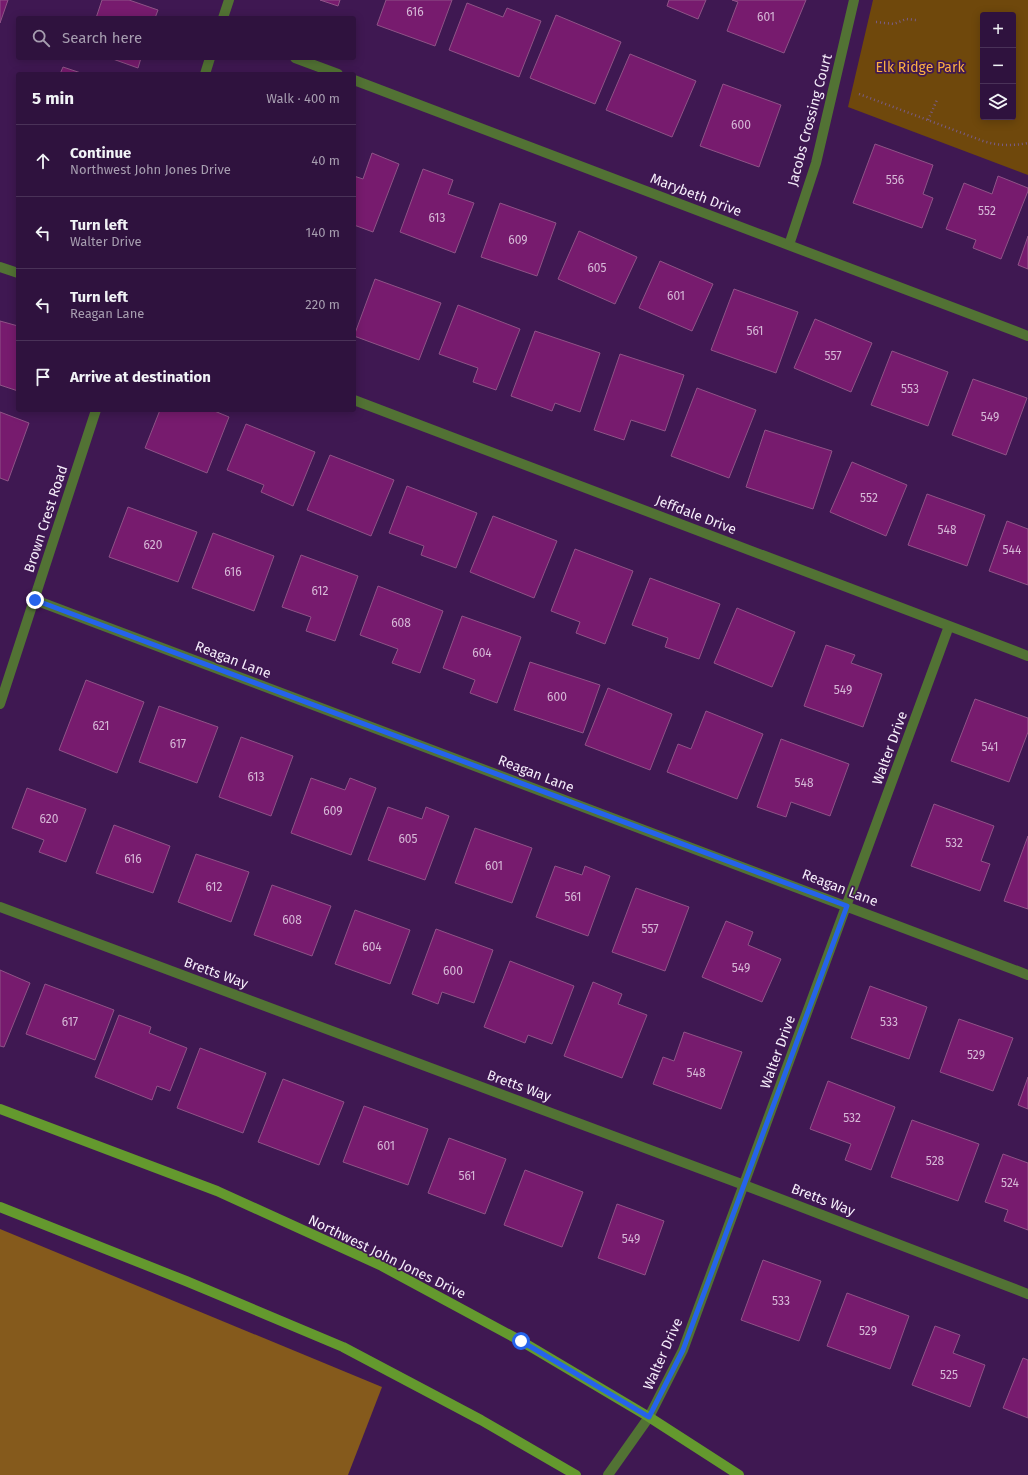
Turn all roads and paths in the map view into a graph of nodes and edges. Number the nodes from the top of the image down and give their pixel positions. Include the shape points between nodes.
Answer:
1 (228, 0) edge
2 (854, 0) edge
3 (224, 16) edge
4 (916, 20) dead end
5 (876, 22) dead end
6 (209, 60) edge
7 (300, 60) edge
8 (206, 72) edge
9 (333, 72) edge
10 (356, 81) edge
11 (859, 94) dead end
12 (937, 100) dead end
13 (928, 120) junction
14 (1028, 142) edge
15 (789, 245) junction
16 (0, 267) edge
17 (16, 272) edge
18 (1028, 336) edge
19 (356, 401) edge
20 (95, 412) edge
21 (35, 600) junction
22 (949, 626) junction
23 (1028, 656) edge
24 (0, 704) edge
25 (847, 906) junction
26 (0, 907) edge
27 (1028, 974) edge
28 (0, 1109) edge
29 (744, 1185) junction
30 (0, 1206) edge
31 (1028, 1294) edge
32 (649, 1417) junction
33 (576, 1475) edge
34 (608, 1475) edge
35 (739, 1475) edge

1 - 3 street
2 - 15 street, Jacobs Crossing Court via 816,163
4 - 5 path via 906,19 894,24
6 - 8 street
7 - 9 street
10 - 15 street, Marybeth Drive
11 - 13 path
12 - 13 path
13 - 14 path via 996,145 1008,146
15 - 18 street, Marybeth Drive
16 - 17 street
19 - 22 street, Jeffdale Drive
20 - 21 street, Brown Crest Road
21 - 24 street, Brown Crest Road
21 - 25 street, Reagan Lane
22 - 23 street, Jeffdale Drive
22 - 25 street, Walter Drive
25 - 27 street, Reagan Lane
25 - 29 street, Walter Drive
26 - 29 street, Bretts Way
28 - 32 main road, Northwest John Jones Drive via 217,1191 382,1266 521,1341
29 - 31 street, Bretts Way
29 - 32 street, Walter Drive via 683,1350
30 - 33 main road via 343,1347 481,1420
32 - 34 street, Walter Drive
32 - 35 main road, Northwest John Jones Drive

